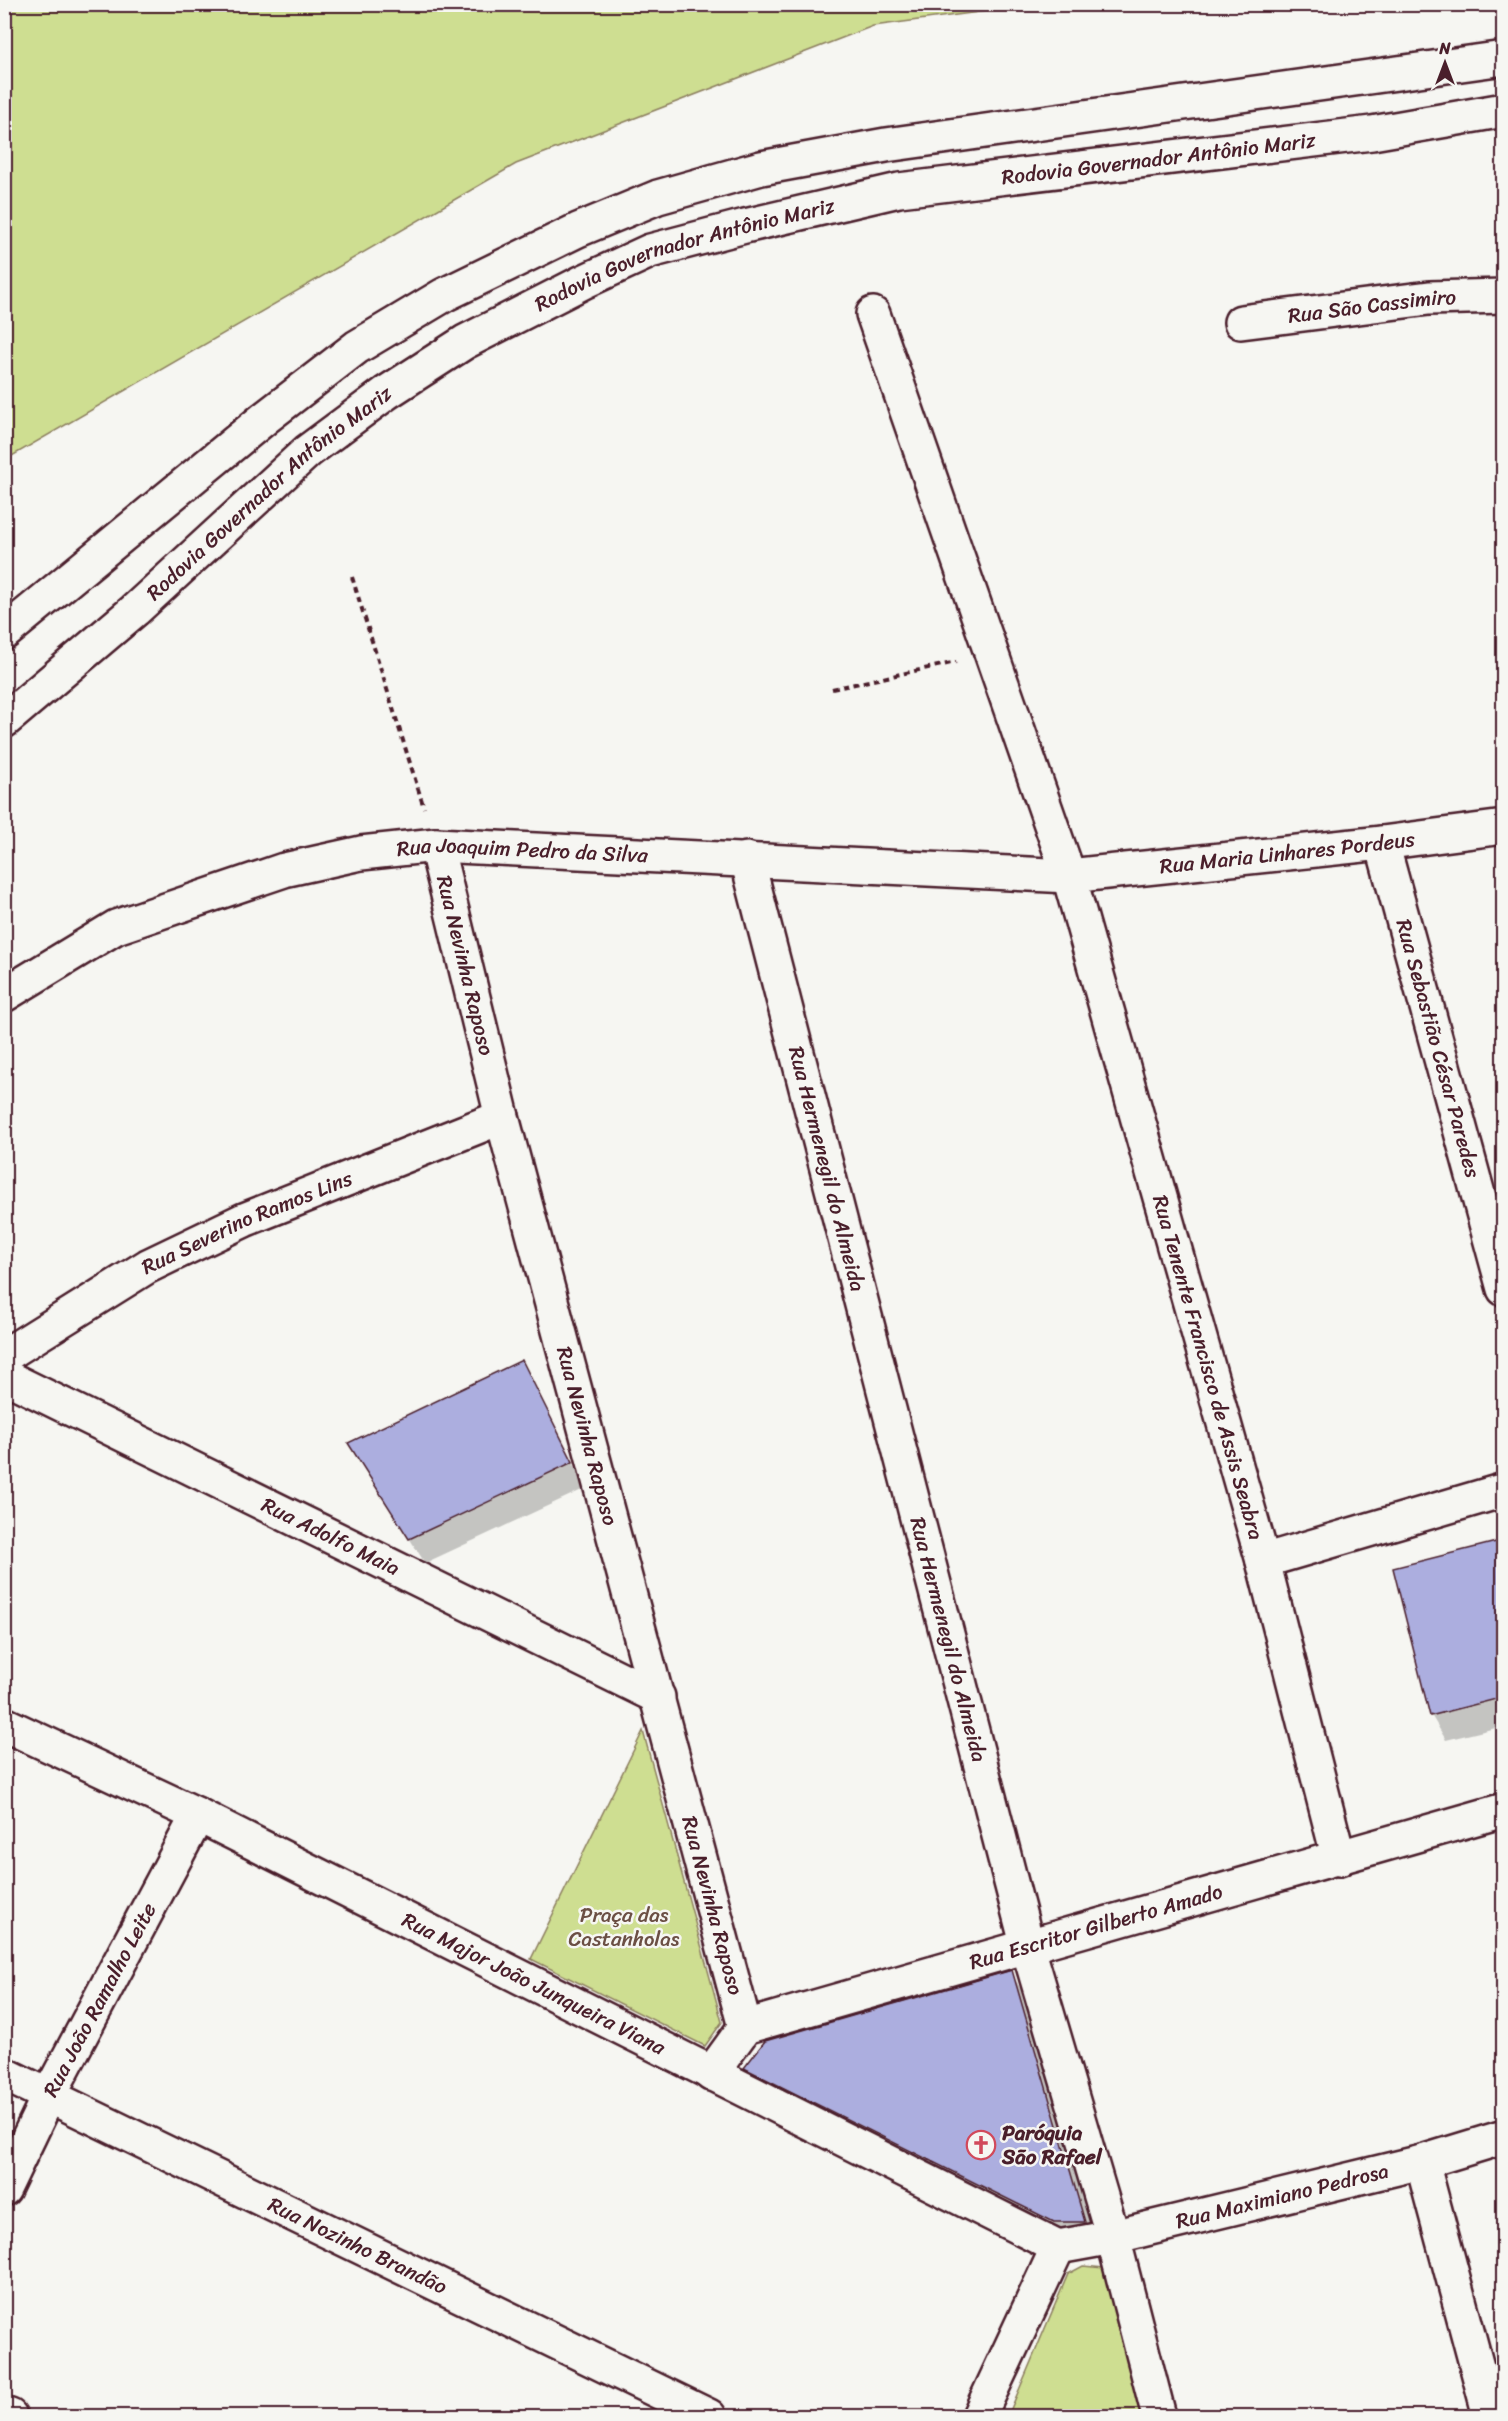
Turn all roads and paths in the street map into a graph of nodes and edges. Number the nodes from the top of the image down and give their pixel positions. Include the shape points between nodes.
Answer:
1 (1503, 58) edge
2 (1503, 110) edge
3 (1503, 296) edge
4 (873, 314) dead end
5 (1241, 322) dead end
6 (352, 577) dead end
7 (4, 633) edge
8 (992, 655) junction
9 (832, 689) dead end
10 (4, 721) edge
11 (1503, 827) edge
12 (1382, 843) junction
13 (436, 845) junction
14 (747, 859) junction
15 (1069, 876) junction
16 (4, 995) edge
17 (502, 1118) junction
18 (1503, 1289) edge
19 (4, 1356) edge
20 (4, 1376) edge
21 (1503, 1490) edge
22 (1263, 1561) junction
23 (658, 1697) junction
24 (4, 1724) edge
25 (1503, 1810) edge
26 (198, 1815) junction
27 (1339, 1859) junction
28 (1028, 1948) junction
29 (745, 2027) junction
30 (4, 2074) edge
31 (711, 2074) junction
32 (49, 2096) junction
33 (1503, 2137) edge
34 (1422, 2162) junction
35 (4, 2189) edge
36 (1113, 2237) junction
37 (1058, 2247) junction
38 (4, 2414) edge
39 (10, 2416) edge
40 (709, 2416) edge
41 (980, 2416) edge
42 (1159, 2416) edge
43 (1490, 2416) edge

1 - 7 main road via 886,145 761,168 658,197 578,230 444,295 357,347
2 - 10 main road, Rodovia Governador Antônio Mariz via 1372,133 899,190 650,251 465,342 386,393 308,451 135,610
3 - 5 main road, Rua São Cassimiro via 1429,298
4 - 8 main road, Rua Tenente Francisco de Assis Seabra
6 - 13 path
8 - 9 path
8 - 15 main road, Rua Tenente Francisco de Assis Seabra
11 - 12 main road, Rua Maria Linhares Pordeus
12 - 15 main road, Rua Maria Linhares Pordeus
12 - 18 main road, Rua Sebastião César Paredes
13 - 14 main road, Rua Joaquim Pedro da Silva
13 - 16 main road, Rua Joaquim Pedro da Silva via 361,853 285,870 116,927
13 - 17 main road, Rua Nevinha Raposo
14 - 15 main road, Rua Joaquim Pedro da Silva
14 - 28 main road, Rua Hermenegil do Almeida
15 - 22 main road, Rua Tenente Francisco de Assis Seabra
17 - 19 main road, Rua Severino Ramos Lins via 244,1220 148,1266
17 - 23 main road, Rua Nevinha Raposo
20 - 23 main road, Rua Adolfo Maia
21 - 22 main road
22 - 27 main road, Rua Tenente Francisco de Assis Seabra
23 - 29 main road, Rua Nevinha Raposo
24 - 26 main road, Rua Major João Junqueira Viana
25 - 27 main road, Rua Escritor Gilberto Amado
26 - 31 main road, Rua Major João Junqueira Viana
26 - 32 main road, Rua João Ramalho Leite
27 - 28 main road, Rua Escritor Gilberto Amado
28 - 29 main road, Rua Escritor Gilberto Amado
28 - 36 main road, Rua Hermenegil do Almeida
29 - 31 main road
30 - 32 main road, Rua Nozinho Brandão
31 - 37 main road, Rua Major João Junqueira Viana
32 - 35 main road, Rua João Ramalho Leite
32 - 40 main road, Rua Nozinho Brandão
33 - 34 main road, Rua Maximiano Pedrosa
34 - 36 main road, Rua Maximiano Pedrosa
34 - 43 main road
36 - 37 main road, Rua Maximiano Pedrosa
36 - 42 main road, Rua Hermenegil do Almeida
37 - 41 main road
38 - 39 main road

